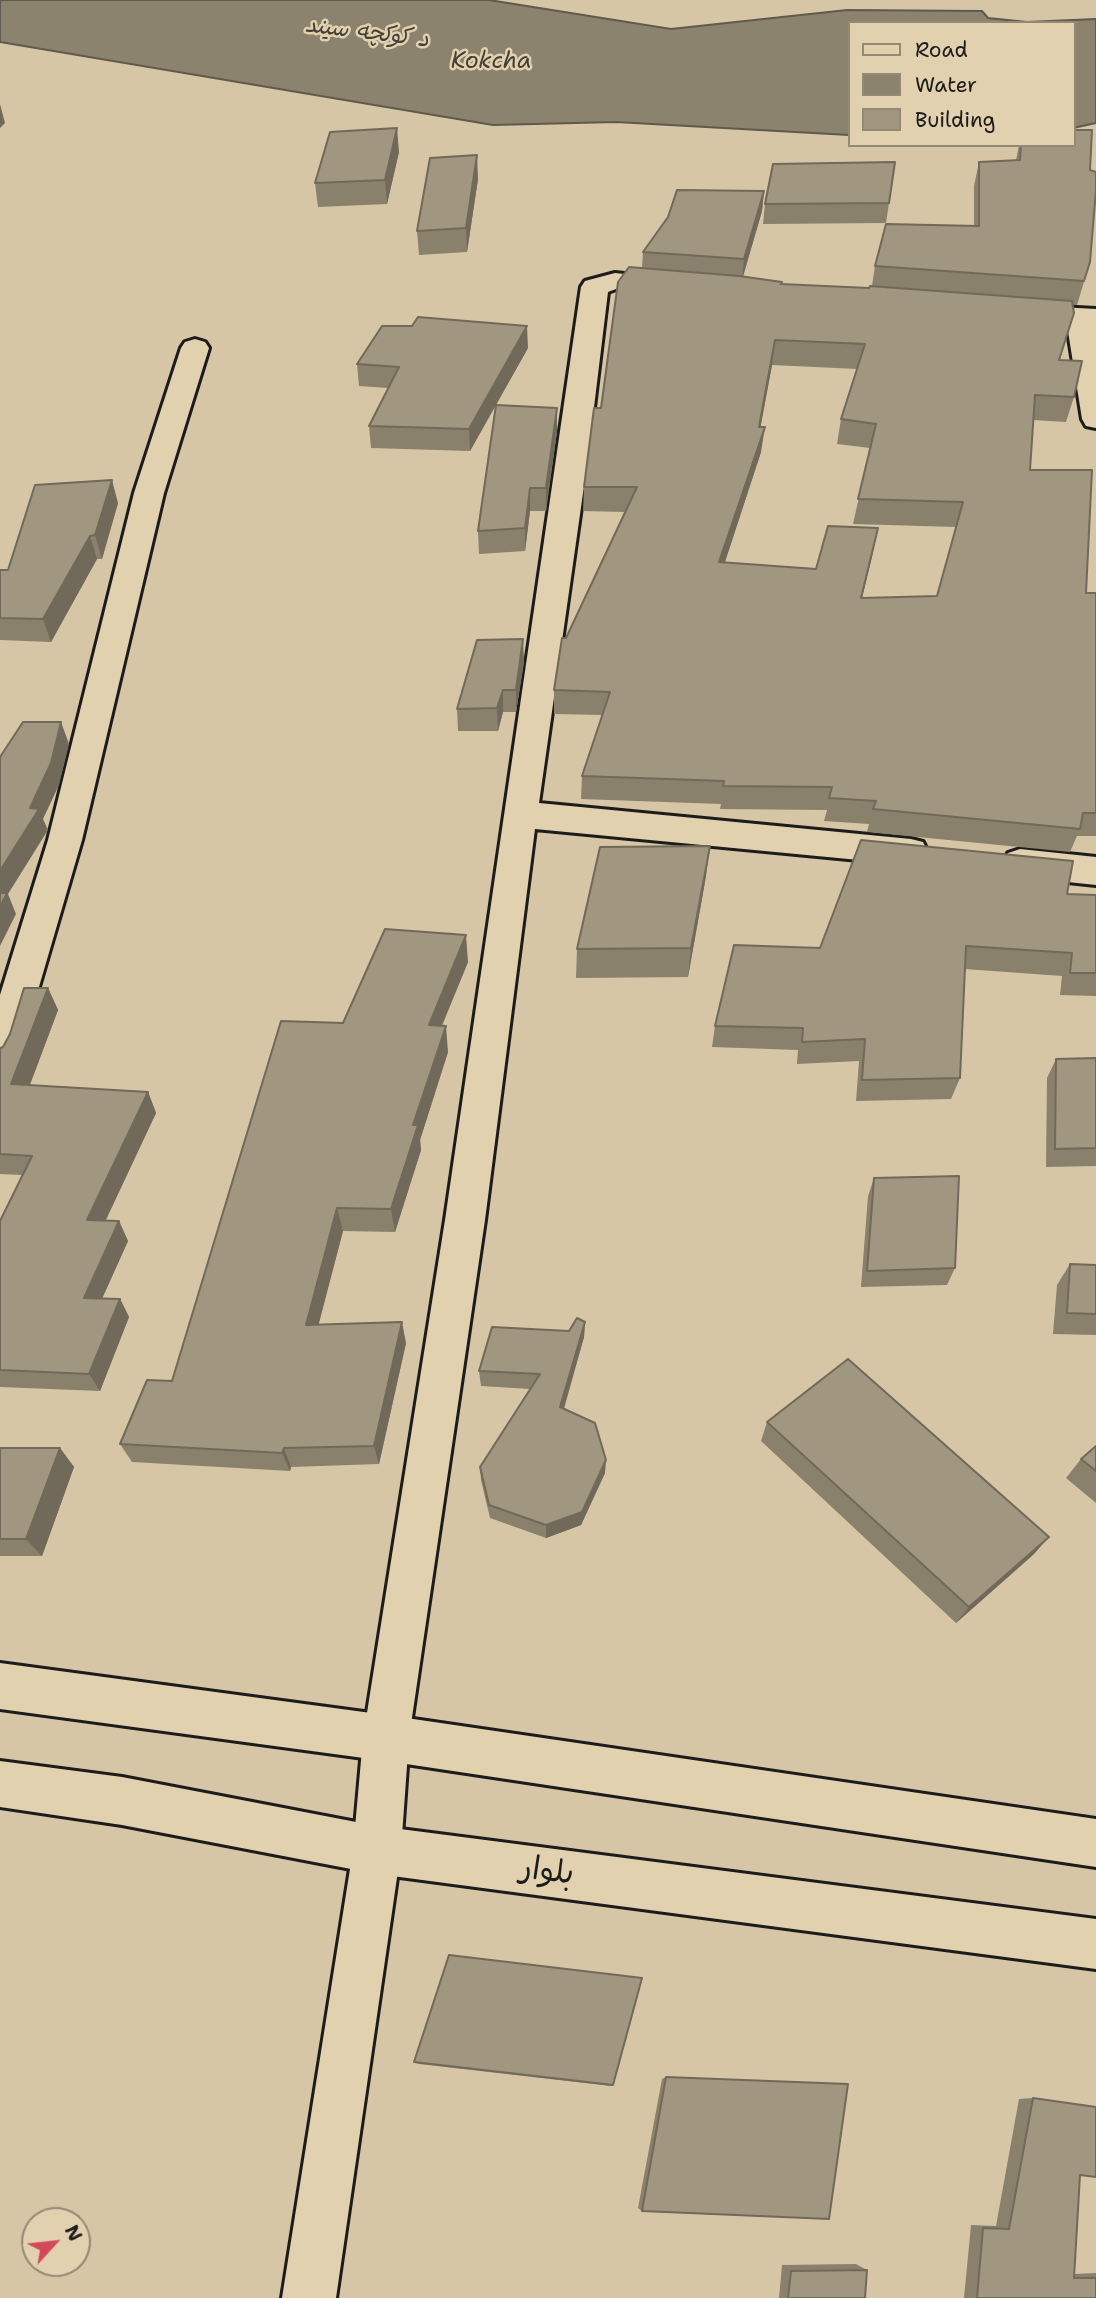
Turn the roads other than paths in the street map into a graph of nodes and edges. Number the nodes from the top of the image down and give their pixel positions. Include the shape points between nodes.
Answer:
1 (697, 288) edge
2 (998, 311) edge
3 (1088, 318) edge
4 (195, 348) dead end
5 (1096, 419) edge
6 (520, 814) junction
7 (945, 856) edge
8 (986, 860) edge
9 (1096, 871) edge
10 (0, 1055) edge
11 (0, 1686) edge
12 (386, 1738) junction
13 (0, 1784) edge
14 (1096, 1843) edge
15 (377, 1850) junction
16 (1096, 1944) edge
17 (309, 2298) edge

1 - 6 street via 615,281 595,287
2 - 3 street
3 - 5 street
4 - 10 street via 149,493 65,841
6 - 7 street
6 - 12 street via 465,1220
8 - 9 street
11 - 12 street
12 - 14 street
12 - 15 street
13 - 15 street, بلوار via 122,1801
15 - 16 street, بلوار
15 - 17 street

